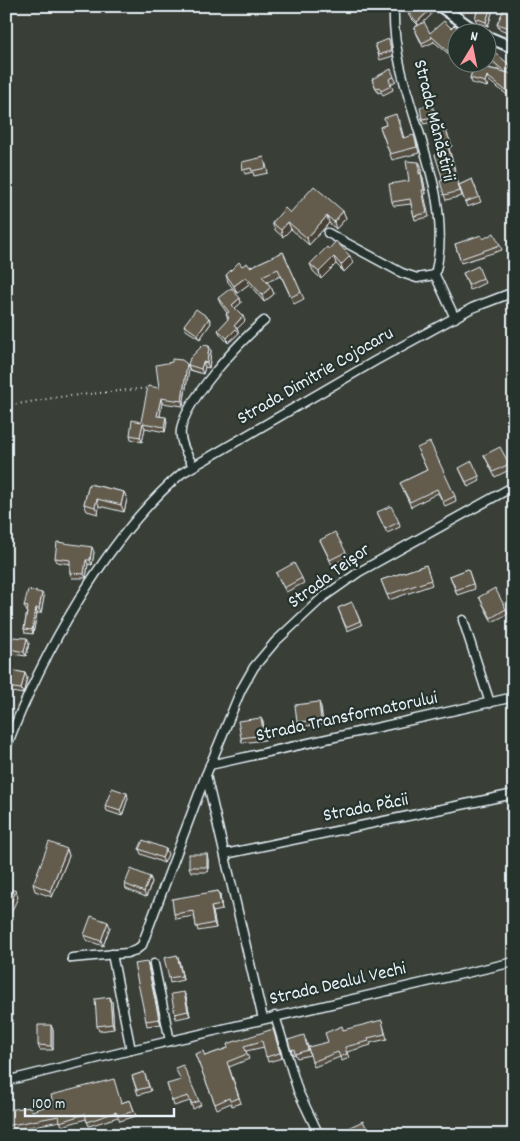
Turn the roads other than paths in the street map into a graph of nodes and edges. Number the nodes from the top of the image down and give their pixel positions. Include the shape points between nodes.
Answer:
1 (394, 6) edge
2 (440, 6) edge
3 (463, 22) edge
4 (498, 42) edge
5 (513, 49) edge
6 (328, 233) dead end
7 (435, 274) junction
8 (510, 293) edge
9 (514, 300) edge
10 (455, 318) junction
11 (264, 322) dead end
12 (193, 466) junction
13 (514, 486) edge
14 (463, 620) dead end
15 (514, 698) edge
16 (490, 703) junction
17 (6, 748) edge
18 (210, 765) junction
19 (206, 775) junction
20 (514, 794) edge
21 (225, 854) junction
22 (112, 954) junction
23 (72, 958) dead end
24 (514, 962) edge
25 (154, 964) dead end
26 (274, 1016) junction
27 (264, 1019) junction
28 (170, 1041) junction
29 (131, 1050) junction
30 (6, 1081) edge
31 (319, 1135) edge

1 - 7 street, Strada Mănăstirii via 400,66 424,141 439,216 441,242
2 - 3 street
4 - 5 street
6 - 7 street via 402,273 418,278
7 - 10 street
8 - 9 street
8 - 10 street, Strada Dimitrie Cojocaru
10 - 12 street, Strada Dimitrie Cojocaru
11 - 12 street via 244,338 213,375 184,419 180,432
12 - 17 street, Strada Dimitrie Cojocaru via 159,492 99,570 46,659
13 - 18 street, Strada Teișor via 359,572 294,622 254,667
14 - 16 street
15 - 16 street, Strada Transformatorului
16 - 18 street, Strada Transformatorului
18 - 19 street, Strada Teișor
19 - 21 street
19 - 22 street, Strada Teișor via 142,945 136,950
20 - 21 street, Strada Păcii
21 - 27 street
22 - 23 street, Strada Teișor
22 - 29 street
24 - 26 street, Strada Dealul Vechi
25 - 28 street
26 - 27 street, Strada Dealul Vechi
26 - 31 street via 298,1091
27 - 28 street, Strada Dealul Vechi
28 - 29 street, Strada Dealul Vechi
29 - 30 street, Strada Dealul Vechi

